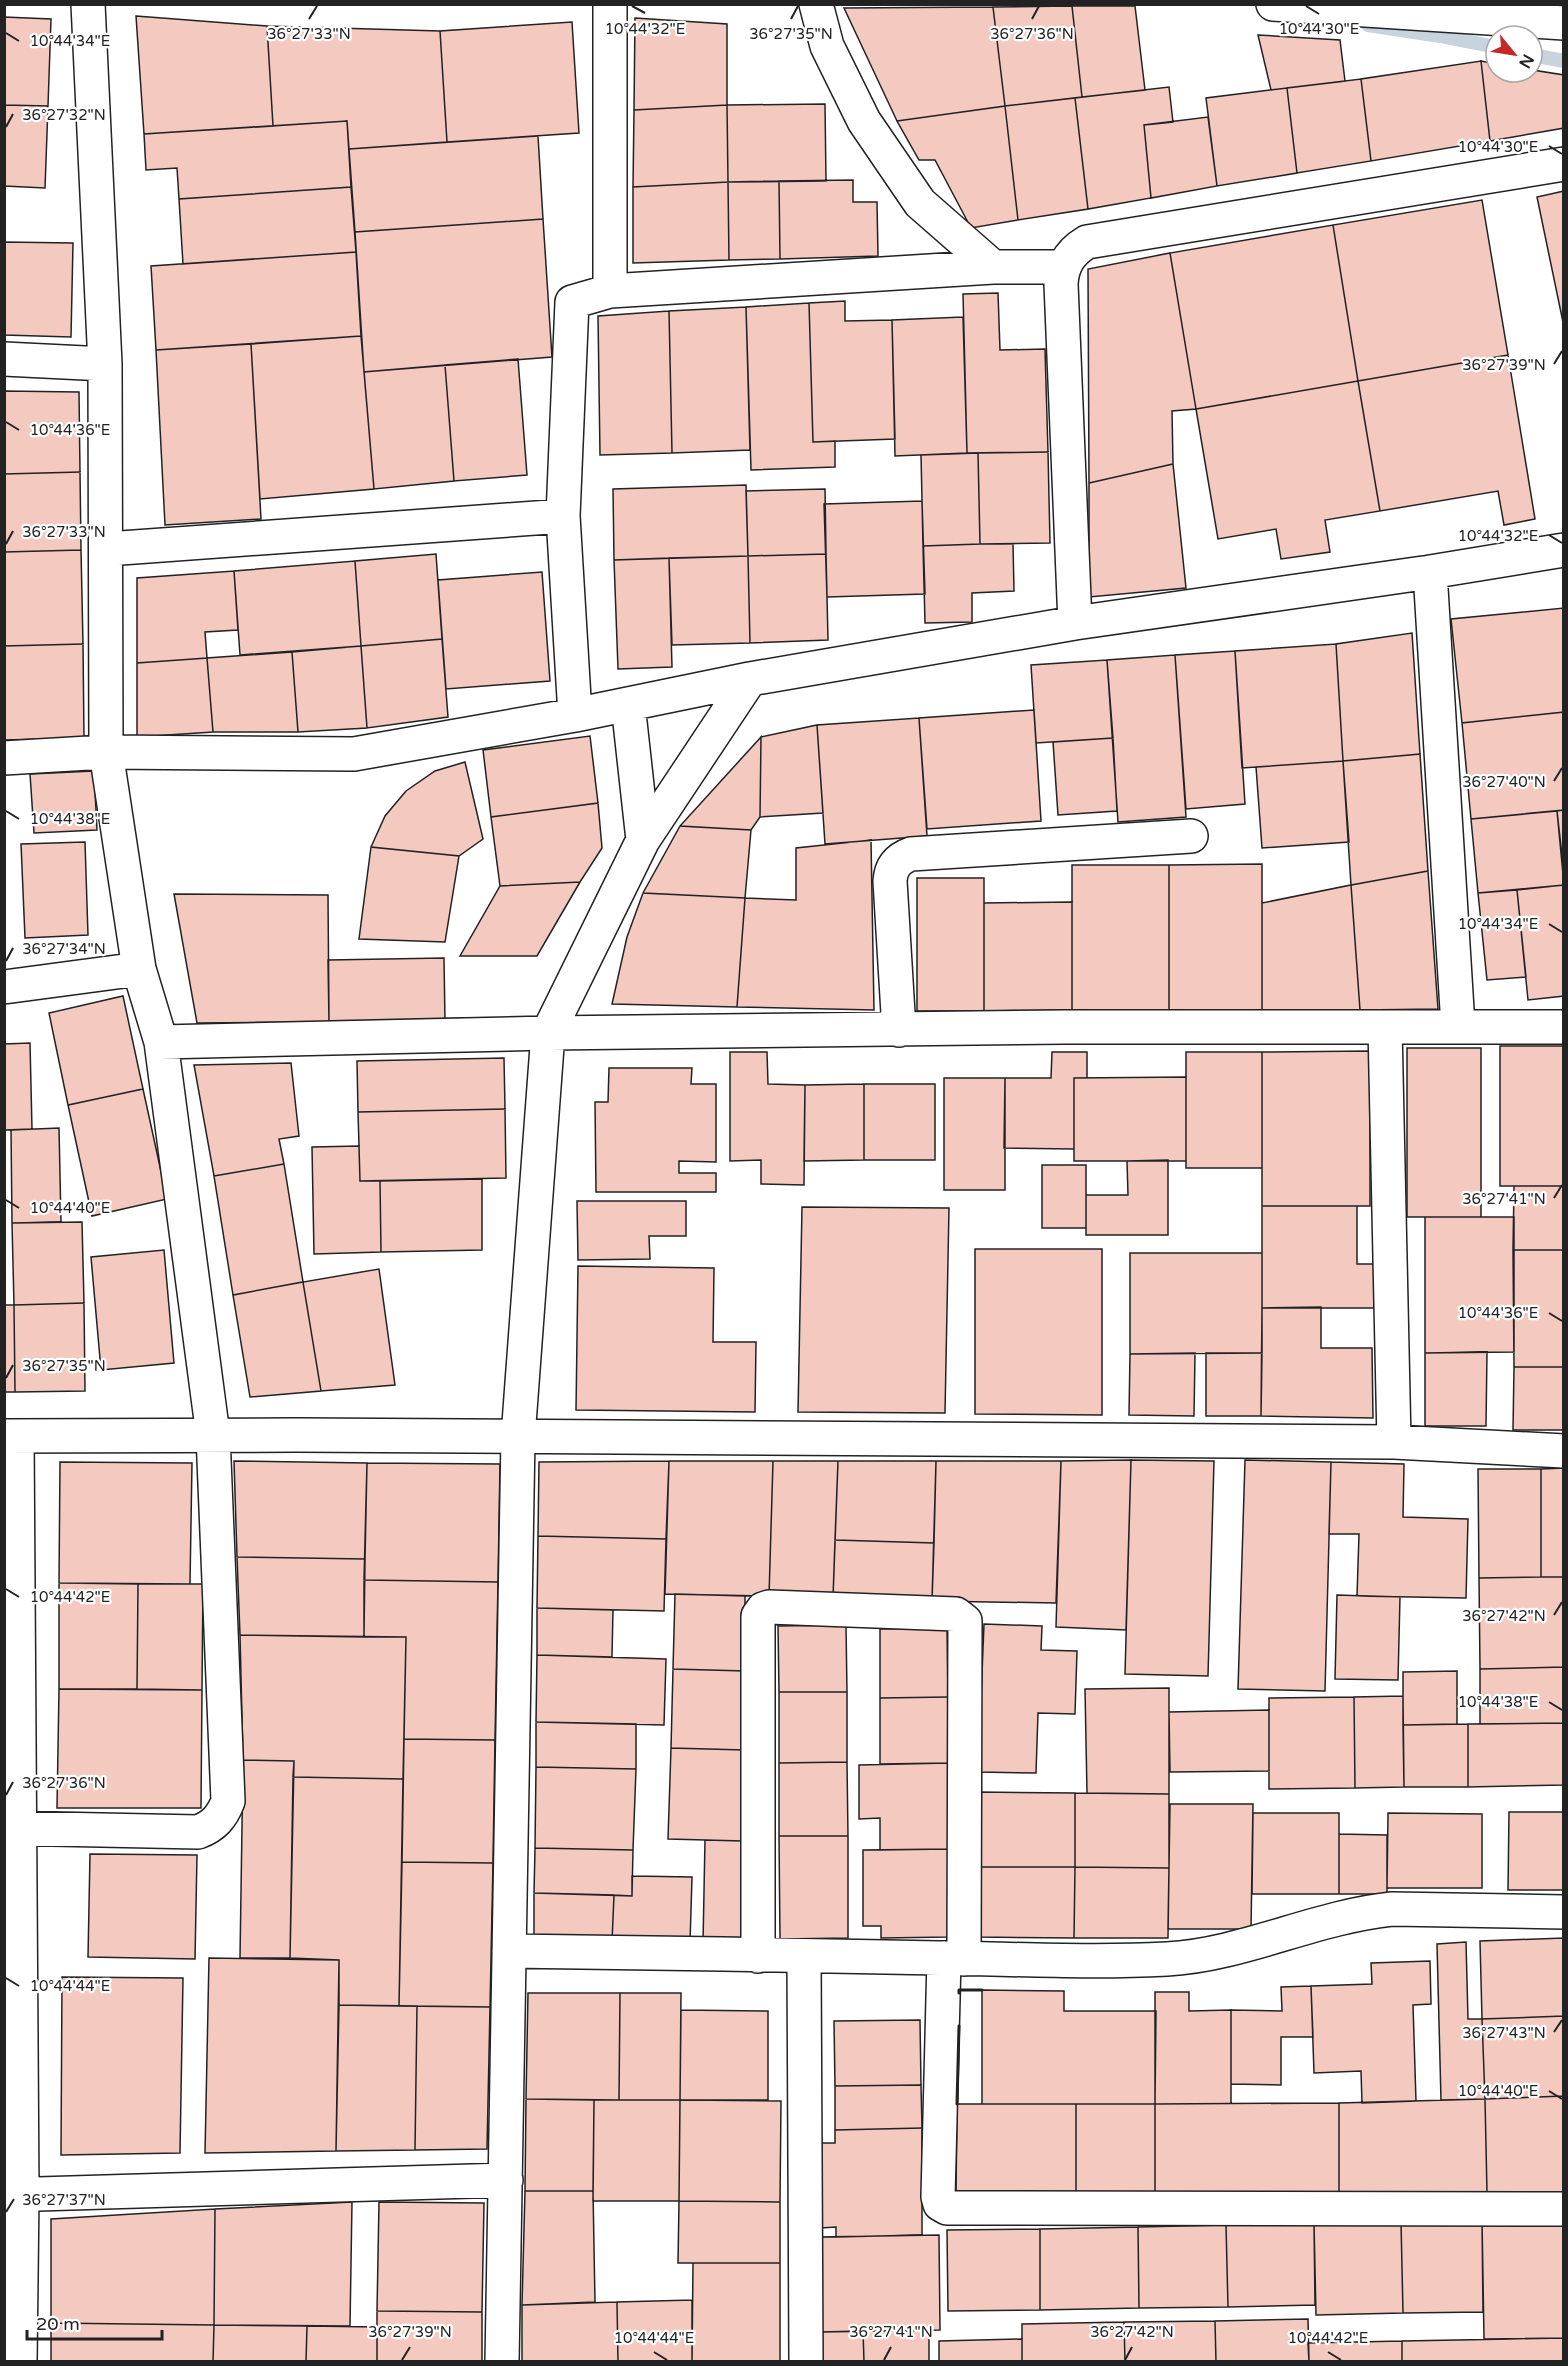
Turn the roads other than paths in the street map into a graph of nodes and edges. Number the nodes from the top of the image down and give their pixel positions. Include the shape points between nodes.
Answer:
1 (88, 4) edge
2 (610, 4) edge
3 (816, 4) edge
4 (1273, 4) edge
5 (1563, 23) edge
6 (1563, 164) edge
7 (993, 267) junction
8 (1063, 267) junction
9 (610, 291) junction
10 (4, 359) edge
11 (105, 364) junction
12 (563, 516) junction
13 (107, 549) junction
14 (1563, 550) edge
15 (1430, 572) junction
16 (1075, 623) junction
17 (750, 679) junction
18 (628, 704) junction
19 (576, 714) junction
20 (106, 752) junction
21 (4, 758) edge
22 (1191, 836) dead end
23 (643, 840) junction
24 (139, 969) junction
25 (4, 987) edge
26 (1458, 1026) junction
27 (1385, 1027) junction
28 (1563, 1027) edge
29 (899, 1030) junction
30 (548, 1034) junction
31 (161, 1042) junction
32 (213, 1435) junction
33 (11, 1436) edge
34 (518, 1437) junction
35 (1394, 1443) junction
36 (1563, 1451) edge
37 (11, 1673) edge
38 (12, 1828) edge
39 (1563, 1912) edge
40 (509, 1951) junction
41 (758, 1956) junction
42 (804, 1957) junction
43 (954, 1958) junction
44 (506, 2180) junction
45 (13, 2195) edge
46 (1563, 2209) edge
47 (20, 2361) edge
48 (502, 2361) edge
49 (806, 2361) edge

1 - 11 street
2 - 9 street
3 - 7 street via 827,46 864,121 920,203
4 - 5 street
6 - 8 street via 1087,242 1074,251
7 - 8 street
7 - 9 street
8 - 16 street
9 - 12 street via 572,302
10 - 11 street
11 - 13 street
12 - 13 street
12 - 19 street
13 - 20 street
14 - 15 street
15 - 16 street
15 - 26 street
16 - 17 street
17 - 18 street
17 - 23 street
18 - 19 street
18 - 23 street
19 - 20 street via 354,754
20 - 21 street
20 - 24 street
22 - 29 street via 904,856 891,870 890,881
23 - 30 street
24 - 25 street
24 - 31 street
26 - 27 street
26 - 28 street
27 - 29 street
27 - 35 street
29 - 30 street
30 - 31 street
30 - 34 street
31 - 32 street
32 - 33 street
32 - 34 street
32 - 38 street via 229,1793 224,1813 209,1828 198,1832
33 - 37 street
34 - 35 street
34 - 40 street
35 - 36 street
37 - 38 street
38 - 45 street
39 - 43 street via 1369,1911 1197,1956 1166,1959
40 - 41 street
40 - 44 street
41 - 42 street
41 - 43 street via 758,1616 769,1607 956,1614 965,1621
42 - 43 street
42 - 49 street
43 - 46 street via 938,2197 947,2208
44 - 45 street
44 - 48 street
45 - 47 street

